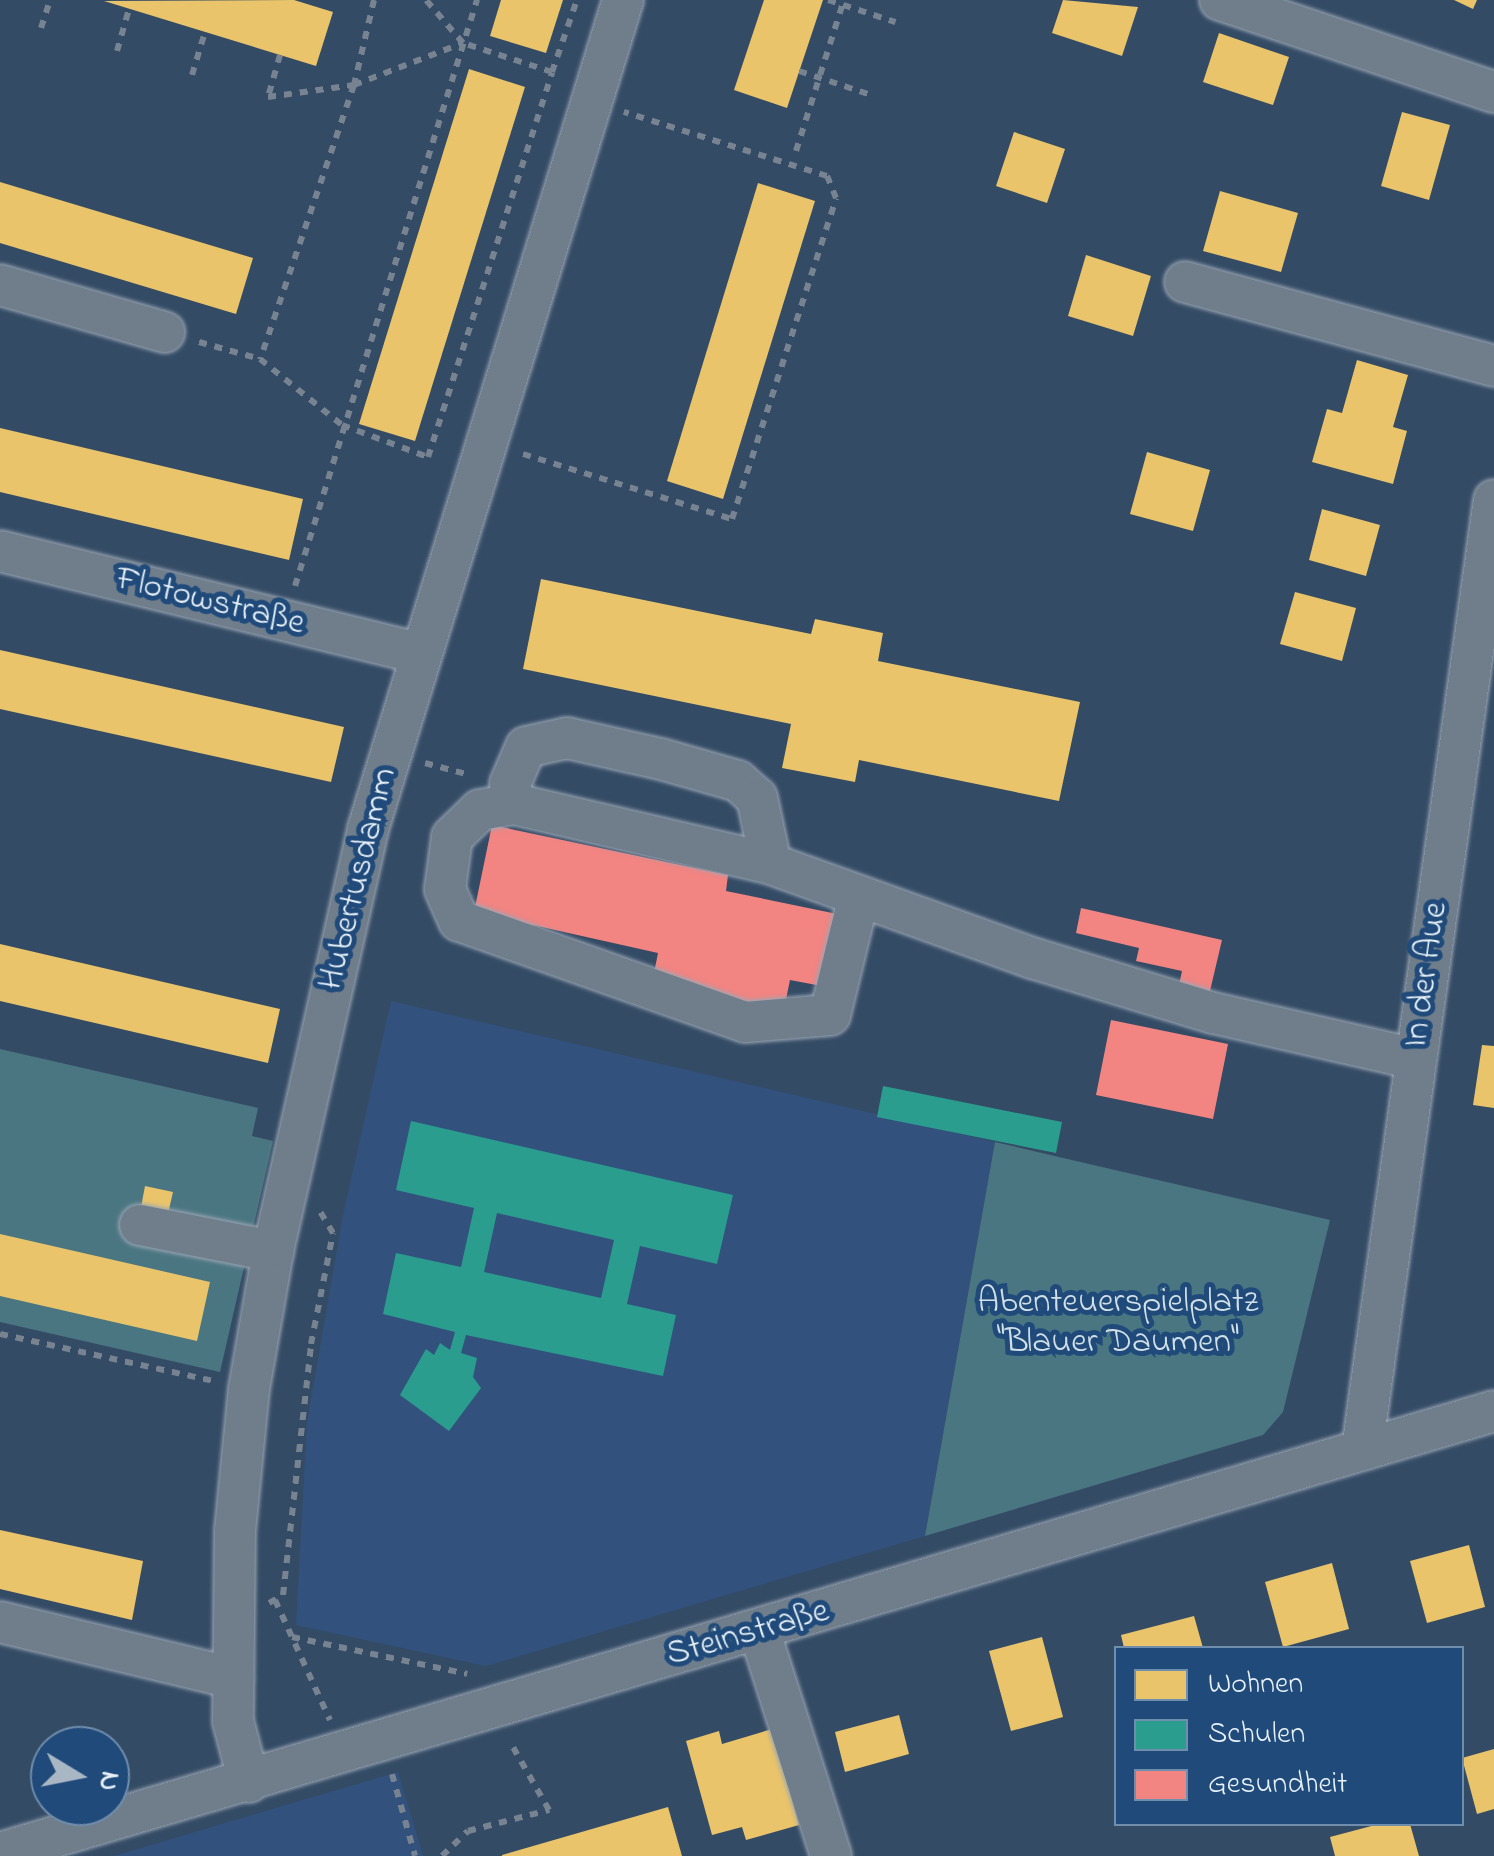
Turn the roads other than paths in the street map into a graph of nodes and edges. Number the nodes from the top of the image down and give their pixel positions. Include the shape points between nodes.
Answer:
1 (623, 0) edge
2 (1220, 0) edge
3 (1494, 92) edge
4 (1185, 282) dead end
5 (0, 285) edge
6 (164, 332) road end
7 (1494, 366) edge
8 (1494, 500) edge
9 (0, 552) edge
10 (419, 653) junction
11 (512, 794) junction
12 (771, 864) junction
13 (859, 896) junction
14 (1415, 1059) junction
15 (140, 1225) dead end
16 (273, 1250) junction
17 (1494, 1411) edge
18 (1362, 1450) junction
19 (0, 1622) edge
20 (759, 1630) junction
21 (233, 1678) junction
22 (249, 1782) junction
23 (0, 1853) edge
24 (831, 1856) edge

1 - 10 street, Hubertusdamm
2 - 3 street
4 - 7 street
5 - 6 street
8 - 14 street, In der Aue
9 - 10 street, Flotowstraße
10 - 16 street, Hubertusdamm
11 - 12 street
11 - 12 street via 526,747 567,738 738,781 756,798
11 - 13 street via 480,810 452,836 444,889 460,921 746,1022 830,1015
12 - 13 street
13 - 14 street via 1213,1013
14 - 18 street, In der Aue
15 - 16 street
16 - 21 street, Hubertusdamm via 249,1389 235,1530
17 - 18 street, Steinstraße
18 - 20 street, Steinstraße
19 - 21 street
20 - 22 street, Steinstraße
20 - 24 street
21 - 22 street, Hubertusdamm via 233,1720
22 - 23 street, Steinstraße

